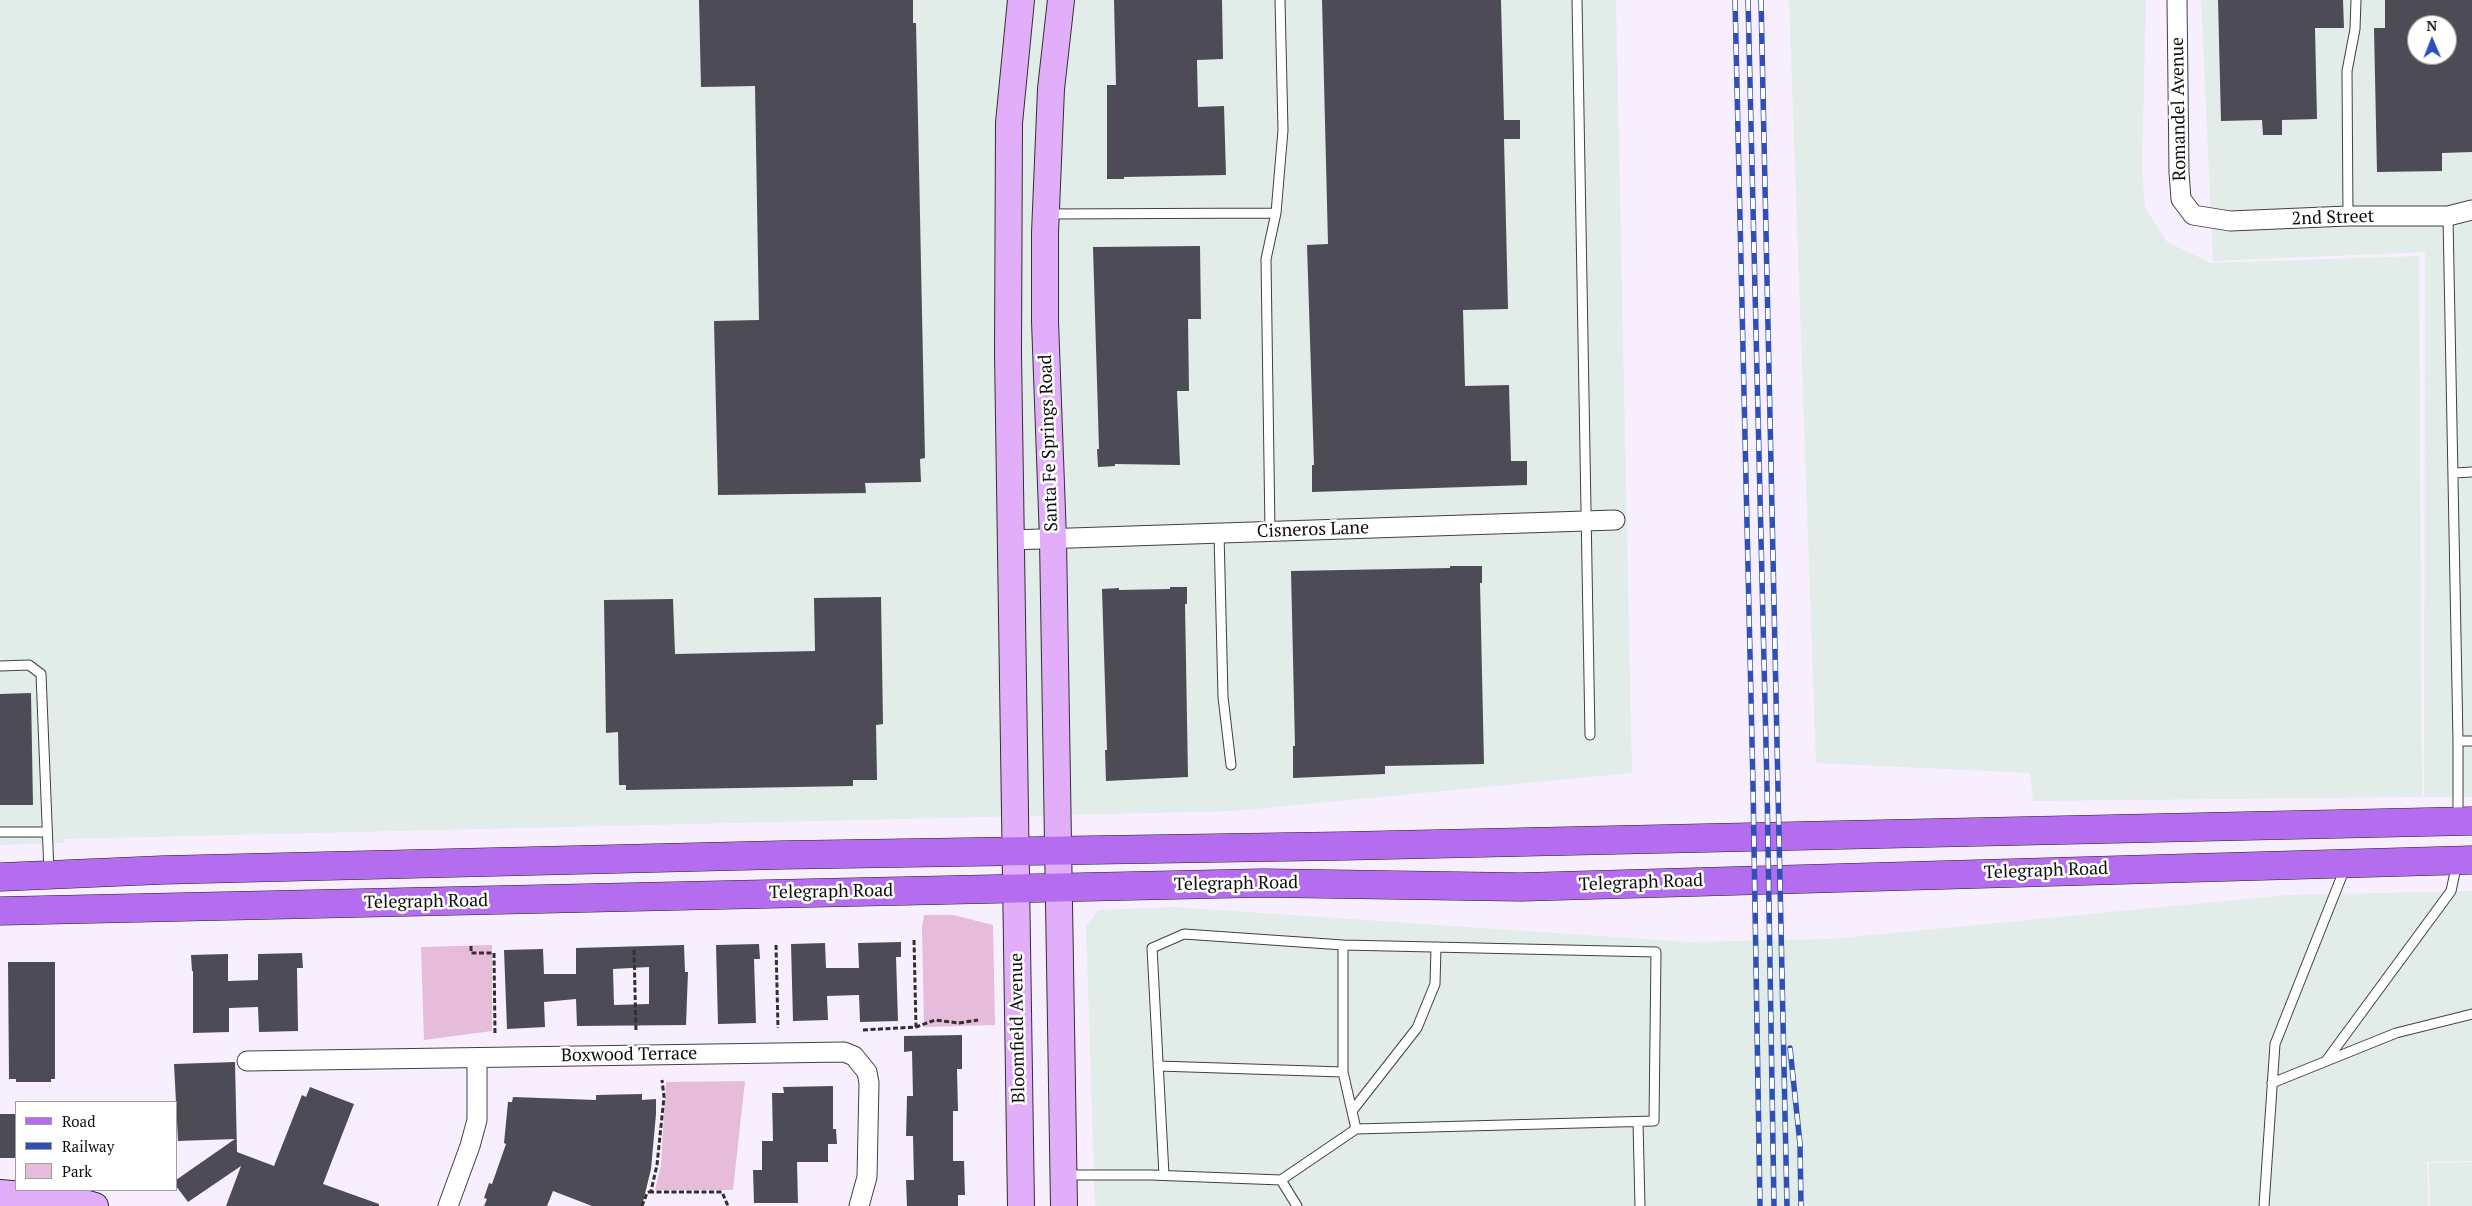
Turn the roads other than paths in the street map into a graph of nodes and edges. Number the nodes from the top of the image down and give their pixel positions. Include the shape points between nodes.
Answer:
1 (1022, 0) edge
2 (1061, 0) edge
3 (1280, 0) edge
4 (1577, 0) edge
5 (2177, 0) edge
6 (2356, 0) edge
7 (2472, 210) edge
8 (1276, 213) junction
9 (1046, 214) junction
10 (2193, 215) joint
11 (2348, 216) junction
12 (2448, 216) junction
13 (2472, 472) edge
14 (2454, 473) junction
15 (1615, 520) dead end
16 (1586, 521) junction
17 (1270, 532) junction
18 (1219, 533) junction
19 (1052, 539) junction
20 (1011, 540) junction
21 (0, 666) edge
22 (1590, 735) dead end
23 (2458, 741) junction
24 (2472, 741) edge
25 (1231, 765) dead end
26 (2465, 821) edge
27 (0, 832) edge
28 (47, 832) junction
29 (1014, 850) junction
30 (1058, 850) junction
31 (2465, 860) edge
32 (2346, 863) junction
33 (49, 874) junction
34 (0, 876) edge
35 (1015, 888) junction
36 (1058, 888) junction
37 (0, 911) edge
38 (1343, 945) junction
39 (1436, 947) junction
40 (2472, 1014) edge
41 (477, 1058) junction
42 (247, 1061) dead end
43 (2326, 1061) junction
44 (1158, 1066) junction
45 (1343, 1072) junction
46 (2272, 1083) junction
47 (1352, 1111) junction
48 (1638, 1122) junction
49 (1356, 1129) junction
50 (1064, 1175) junction
51 (1164, 1175) junction
52 (1281, 1180) junction
53 (0, 1193) edge
54 (95, 1206) edge
55 (448, 1206) edge
56 (859, 1206) edge
57 (1021, 1206) edge
58 (1064, 1206) edge
59 (1296, 1206) edge
60 (1640, 1206) edge
61 (2264, 1206) edge

1 - 20 main road via 1009,123
2 - 9 main road, Santa Fe Springs Road via 1051,89
3 - 8 lane via 1282,130
4 - 16 lane
5 - 10 street, Romandel Avenue via 2178,172 2182,199
6 - 11 lane via 2355,29 2347,71
7 - 12 street, 2nd Street
8 - 9 lane
8 - 17 lane via 1266,259
9 - 19 main road, Santa Fe Springs Road
10 - 11 street, 2nd Street via 2230,222
11 - 12 street, 2nd Street
12 - 14 lane
13 - 14 lane
14 - 23 lane
15 - 16 street, Cisneros Lane
16 - 17 street, Cisneros Lane
16 - 22 lane
17 - 18 street, Cisneros Lane
18 - 19 street, Cisneros Lane
18 - 25 lane via 1224,697
19 - 20 street, Cisneros Lane
19 - 30 main road, Santa Fe Springs Road
20 - 29 main road
21 - 28 lane via 29,666 41,674
23 - 24 lane
23 - 26 lane
26 - 30 main road, Telegraph Road
27 - 28 lane
28 - 33 lane
29 - 30 main road, Telegraph Road
29 - 33 main road, Telegraph Road
29 - 35 main road, Bloomfield Avenue
30 - 36 main road, Santa Fe Springs Road
31 - 32 main road, Telegraph Road
31 - 43 lane via 2451,891
32 - 36 main road, Telegraph Road via 1521,887 1264,883
32 - 46 lane via 2275,1044
33 - 34 main road, Telegraph Road
35 - 36 main road, Telegraph Road
35 - 37 main road, Telegraph Road
35 - 57 main road, Bloomfield Avenue
36 - 50 main road
38 - 39 lane
38 - 44 lane via 1184,934 1152,948
38 - 45 lane
39 - 47 lane via 1435,984 1416,1028
39 - 48 lane via 1656,952 1654,1121
40 - 43 lane via 2396,1033
41 - 42 street, Boxwood Terrace
41 - 55 street via 477,1120
41 - 56 street, Boxwood Terrace via 844,1052 854,1056 867,1072 869,1083 867,1177
43 - 46 lane
44 - 45 lane
44 - 51 lane
45 - 47 lane
46 - 61 lane
47 - 49 lane
48 - 49 lane
48 - 60 lane
49 - 52 lane
50 - 51 lane
50 - 58 main road
51 - 52 lane
52 - 59 lane
53 - 54 main road via 70,1199

